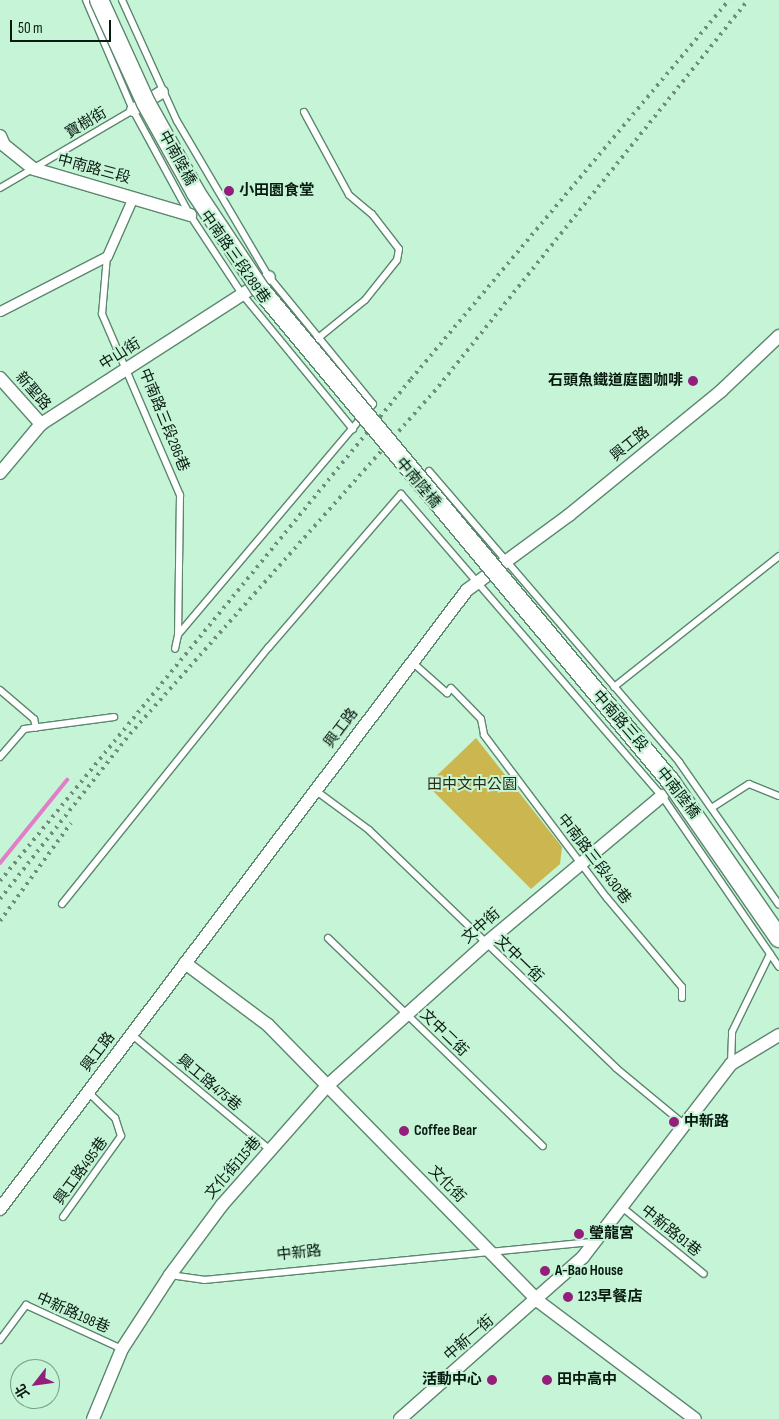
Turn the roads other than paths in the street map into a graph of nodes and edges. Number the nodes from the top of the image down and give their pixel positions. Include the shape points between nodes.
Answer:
1 (86, 0) edge
2 (100, 0) edge
3 (122, 0) edge
4 (162, 92) junction
5 (133, 110) junction
6 (304, 112) dead end
7 (0, 136) edge
8 (34, 169) junction
9 (0, 188) edge
10 (133, 196) junction
11 (190, 215) junction
12 (107, 256) junction
13 (269, 277) junction
14 (242, 294) junction
15 (0, 311) edge
16 (779, 336) edge
17 (317, 339) junction
18 (128, 368) junction
19 (0, 378) edge
20 (41, 424) junction
21 (353, 429) junction
22 (429, 471) dead end
23 (0, 473) edge
24 (779, 556) edge
25 (507, 563) junction
26 (476, 580) junction
27 (178, 635) junction
28 (175, 649) dead end
29 (412, 662) junction
30 (614, 687) junction
31 (0, 690) edge
32 (114, 717) dead end
33 (36, 728) junction
34 (0, 757) edge
35 (314, 790) junction
36 (662, 796) junction
37 (779, 796) edge
38 (713, 807) junction
39 (580, 862) junction
40 (62, 904) dead end
41 (779, 905) edge
42 (328, 938) dead end
43 (779, 938) edge
44 (485, 944) junction
45 (770, 954) junction
46 (185, 963) junction
47 (779, 967) edge
48 (682, 998) dead end
49 (406, 1015) junction
50 (131, 1034) junction
51 (779, 1035) edge
52 (730, 1064) junction
53 (326, 1086) junction
54 (88, 1092) junction
55 (686, 1126) junction
56 (543, 1146) dead end
57 (270, 1150) junction
58 (623, 1208) junction
59 (0, 1209) edge
60 (63, 1217) dead end
61 (595, 1242) junction
62 (492, 1251) junction
63 (704, 1274) dead end
64 (170, 1275) junction
65 (538, 1301) junction
66 (0, 1340) edge
67 (122, 1349) junction
68 (93, 1419) edge
69 (400, 1419) edge
70 (695, 1419) edge

1 - 5 lane, 中南路三段289巷
2 - 43 main road, 中南陸橋, bridge via 146,103 196,193 260,289 671,782
3 - 4 lane, 中南路三段289巷
4 - 5 street
4 - 13 lane, 中南路三段289巷
5 - 8 lane, 寶樹街
5 - 11 lane, 中南路三段289巷
6 - 17 lane via 350,195 372,214 399,249 397,260 365,300
7 - 8 street, 中南路三段 via 4,146
8 - 9 lane, 寶樹街
8 - 10 street, 中南路三段
10 - 11 street, 中南路三段
10 - 12 street, 中南路三段286巷
11 - 14 lane, 中南路三段289巷
12 - 15 street
12 - 18 lane, 中南路三段286巷 via 102,314
13 - 14 street, 中山街
13 - 17 lane, 中南路三段289巷
14 - 18 street, 中山街
14 - 21 lane, 中南路三段289巷
16 - 25 street, 興工路 via 721,392
17 - 21 lane, 中南路三段289巷 via 372,404
18 - 20 street, 中山街
18 - 27 lane, 中南路三段286巷 via 180,495
19 - 20 street, 新聖路
20 - 23 street, 中山街
21 - 27 lane
22 - 25 lane, 中南路三段
24 - 30 lane
25 - 26 street, 興工路
25 - 30 lane, 中南路三段
26 - 29 street, 興工路
26 - 36 lane, 中南路三段
26 - 40 lane, 中南路三段 via 401,494 269,647
27 - 28 lane, 中南路三段286巷
29 - 35 street, 興工路
29 - 39 lane, 中南路三段430巷 via 447,693 450,688 482,720 484,735
30 - 38 lane, 中南路三段
31 - 33 lane via 34,719
32 - 33 lane
33 - 34 lane via 24,729
35 - 44 lane, 文中一街 via 369,830
35 - 46 street, 興工路
36 - 39 street, 文中街
36 - 45 lane, 中南路三段
37 - 38 lane via 749,784
38 - 41 lane, 中南路三段
39 - 44 street, 文中街
39 - 48 lane, 中南路三段430巷 via 682,987
42 - 49 lane, 文中二街
44 - 49 street, 文中街
44 - 55 lane, 文中一街 via 616,1068
45 - 47 lane, 中南路三段
45 - 52 lane via 732,1032
46 - 50 street, 興工路
46 - 53 street, 文化街 via 268,1025
49 - 53 street, 文中街
49 - 56 lane, 文中二街
50 - 54 street, 興工路
50 - 57 lane, 興工路475巷
51 - 52 street
52 - 55 street
53 - 57 street, 文化街115巷
53 - 62 street, 文化街
54 - 59 street, 興工路
54 - 60 lane, 興工路495巷 via 115,1118 121,1136
55 - 58 street
57 - 64 street, 文化街115巷
58 - 61 street
58 - 63 lane, 中新路91巷
61 - 62 lane, 中新路
61 - 65 street
62 - 64 lane, 中新路 via 204,1280
62 - 65 street, 文化街
64 - 67 street
65 - 69 street, 中新一街
65 - 70 street, 文化街
66 - 67 lane, 中新路198巷 via 26,1305
67 - 68 street

